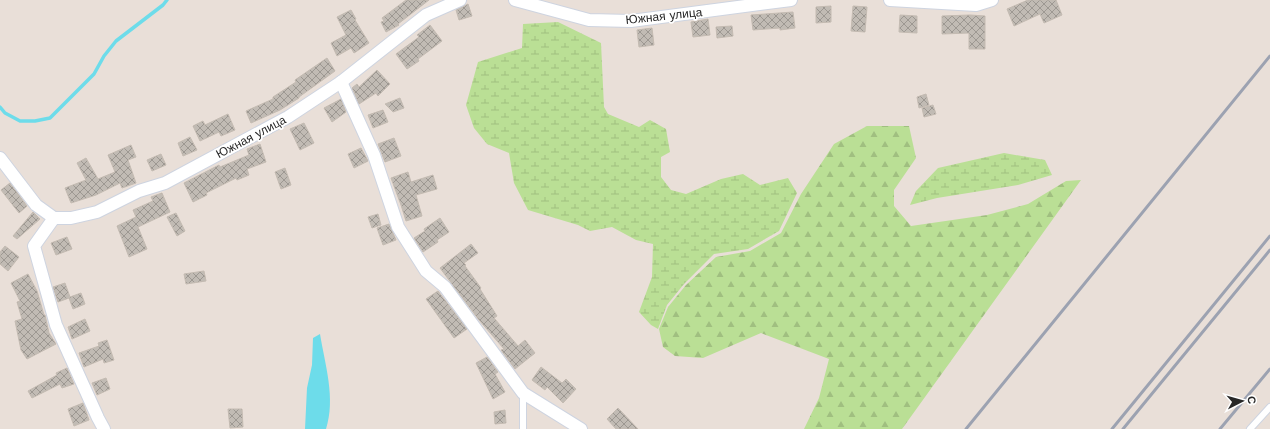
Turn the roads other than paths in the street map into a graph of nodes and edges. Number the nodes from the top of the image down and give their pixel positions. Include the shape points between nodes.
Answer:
1 (460, 0) edge
2 (515, 0) edge
3 (791, 0) edge
4 (890, 0) edge
5 (992, 0) edge
6 (931, 1) edge
7 (341, 82) junction
8 (0, 158) edge
9 (54, 218) junction
10 (523, 394) junction
11 (1270, 407) edge
12 (104, 429) edge
13 (523, 429) edge
14 (581, 429) edge
15 (1250, 429) edge

1 - 7 street, Южная улица via 426,15
2 - 3 street, Южная улица via 589,20 631,21
4 - 6 street
5 - 6 street via 976,5
7 - 9 street, Южная улица via 288,117 165,183 139,191 97,212 71,218
7 - 10 street via 374,156 398,227 426,271 445,287
8 - 9 street via 36,205
9 - 12 street via 34,246 56,325
10 - 13 lane
10 - 14 street
11 - 15 lane

